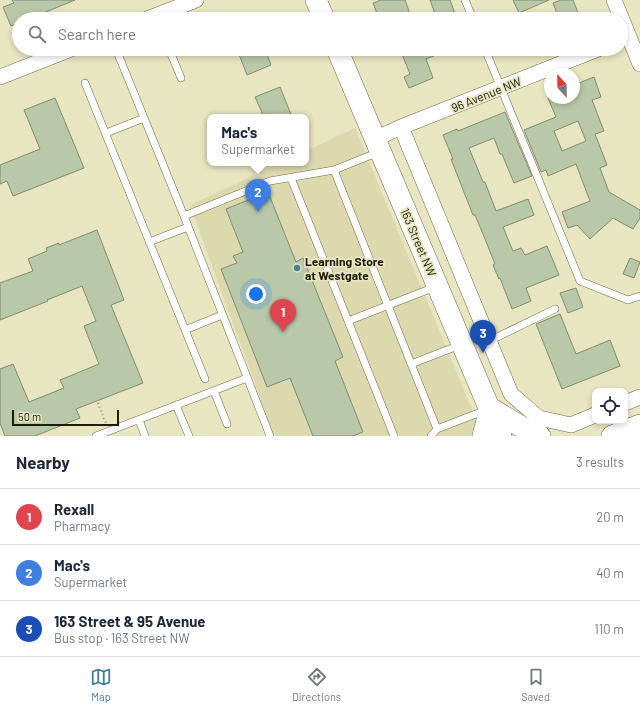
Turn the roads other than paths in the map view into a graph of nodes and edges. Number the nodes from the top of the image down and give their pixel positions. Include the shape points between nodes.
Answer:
1 (316, 0) edge
2 (465, 0) edge
3 (614, 0) edge
4 (187, 2) edge
5 (166, 12) edge
6 (321, 12) edge
7 (470, 12) edge
8 (619, 12) edge
9 (630, 36) edge
10 (53, 56) edge
11 (119, 56) edge
12 (172, 56) edge
13 (340, 56) edge
14 (488, 56) edge
15 (580, 56) edge
16 (640, 64) edge
17 (0, 77) edge
18 (181, 78) dead end
19 (85, 83) dead end
20 (500, 88) junction
21 (144, 118) junction
22 (401, 128) junction
23 (106, 134) junction
24 (378, 145) junction
25 (334, 170) junction
26 (291, 178) junction
27 (184, 216) junction
28 (188, 227) junction
29 (149, 242) junction
30 (438, 286) junction
31 (640, 296) edge
32 (388, 305) junction
33 (555, 309) dead end
34 (222, 315) junction
35 (348, 321) junction
36 (185, 330) junction
37 (489, 341) junction
38 (462, 344) junction
39 (411, 364) junction
40 (247, 378) junction
41 (205, 379) dead end
42 (214, 391) junction
43 (640, 397) edge
44 (628, 402) edge
45 (176, 405) junction
46 (490, 408) junction
47 (592, 416) edge
48 (139, 420) junction
49 (226, 424) dead end
50 (640, 425) edge
51 (540, 427) edge
52 (437, 429) junction
53 (97, 436) edge
54 (145, 436) edge
55 (189, 436) edge
56 (270, 436) edge
57 (394, 436) edge
58 (431, 436) edge
59 (483, 436) edge
60 (501, 436) edge
61 (612, 436) edge

1 - 6 main road
2 - 7 lane
3 - 8 street
4 - 5 street
9 - 16 street
10 - 17 street
11 - 21 lane
12 - 18 lane
13 - 24 main road, 163 Street NW
14 - 20 lane
15 - 20 street, 96 Avenue NW
19 - 23 lane
20 - 22 street, 96 Avenue NW
20 - 31 lane via 580,281 628,300
21 - 23 lane
21 - 27 lane
22 - 24 street, 96 Avenue NW
22 - 37 street
23 - 29 lane
24 - 25 lane
24 - 30 main road, 163 Street NW
25 - 26 lane
25 - 32 lane
26 - 27 lane via 270,181
26 - 35 lane
27 - 28 lane
28 - 29 lane
28 - 34 lane
29 - 36 lane
30 - 32 lane
30 - 38 main road, 163 Street NW
32 - 35 lane
32 - 39 lane
33 - 37 lane
34 - 36 lane
34 - 40 lane
35 - 57 lane
36 - 41 lane
37 - 51 street via 511,394
38 - 39 lane
38 - 46 main road, 163 Street NW
39 - 52 lane
40 - 42 lane
40 - 56 lane
42 - 45 lane
42 - 49 lane
43 - 44 street
45 - 48 lane
45 - 55 lane
46 - 51 main road via 532,433
46 - 52 lane
46 - 59 main road
46 - 60 main road, 163 Street NW
47 - 51 street via 571,425
48 - 53 lane
48 - 54 lane
50 - 61 main road
52 - 58 lane

